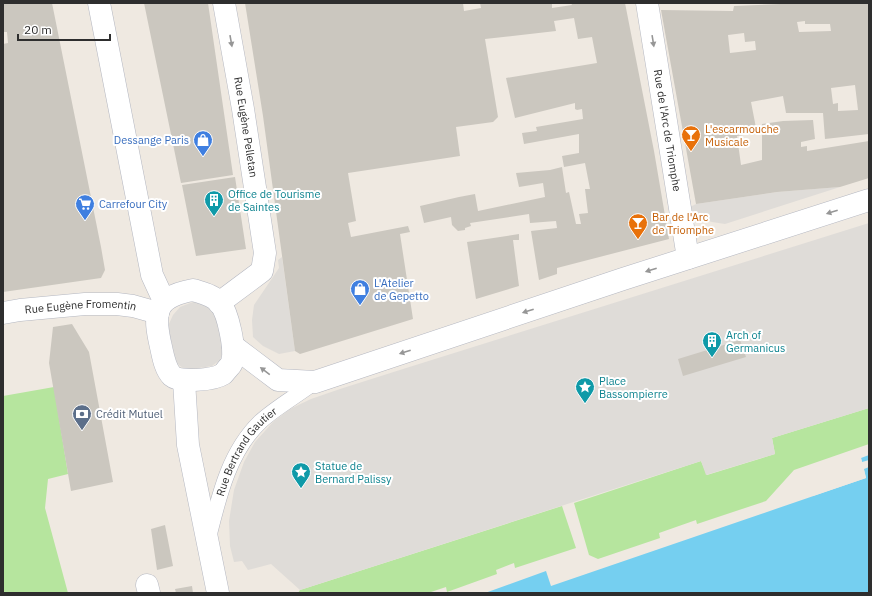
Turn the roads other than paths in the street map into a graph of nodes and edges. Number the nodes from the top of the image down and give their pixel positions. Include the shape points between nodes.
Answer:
1 (99, 3) edge
2 (224, 3) edge
3 (647, 3) edge
4 (869, 200) edge
5 (688, 258) junction
6 (219, 303) junction
7 (161, 307) junction
8 (3, 313) edge
9 (233, 346) junction
10 (184, 380) junction
11 (315, 382) junction
12 (208, 543) junction
13 (218, 593) edge

1 - 7 street via 152,275
2 -> 6 street, Rue Eugène Pelletan via 265,253 262,271
3 -> 5 street, Rue de l'Arc de Triomphe
4 -> 5 street
5 -> 11 street
6 - 7 street via 208,295 192,290 178,292
6 - 9 street via 225,312
7 - 8 street, Rue Eugène Fromentin via 85,304
7 - 10 street via 157,328 165,363 172,376
9 - 10 street via 232,363 222,374
11 -> 9 street via 278,380
10 - 12 street via 188,445
11 - 12 lane, Rue Bertrand Gautier via 263,419 247,436 228,470 216,506
12 - 13 street

